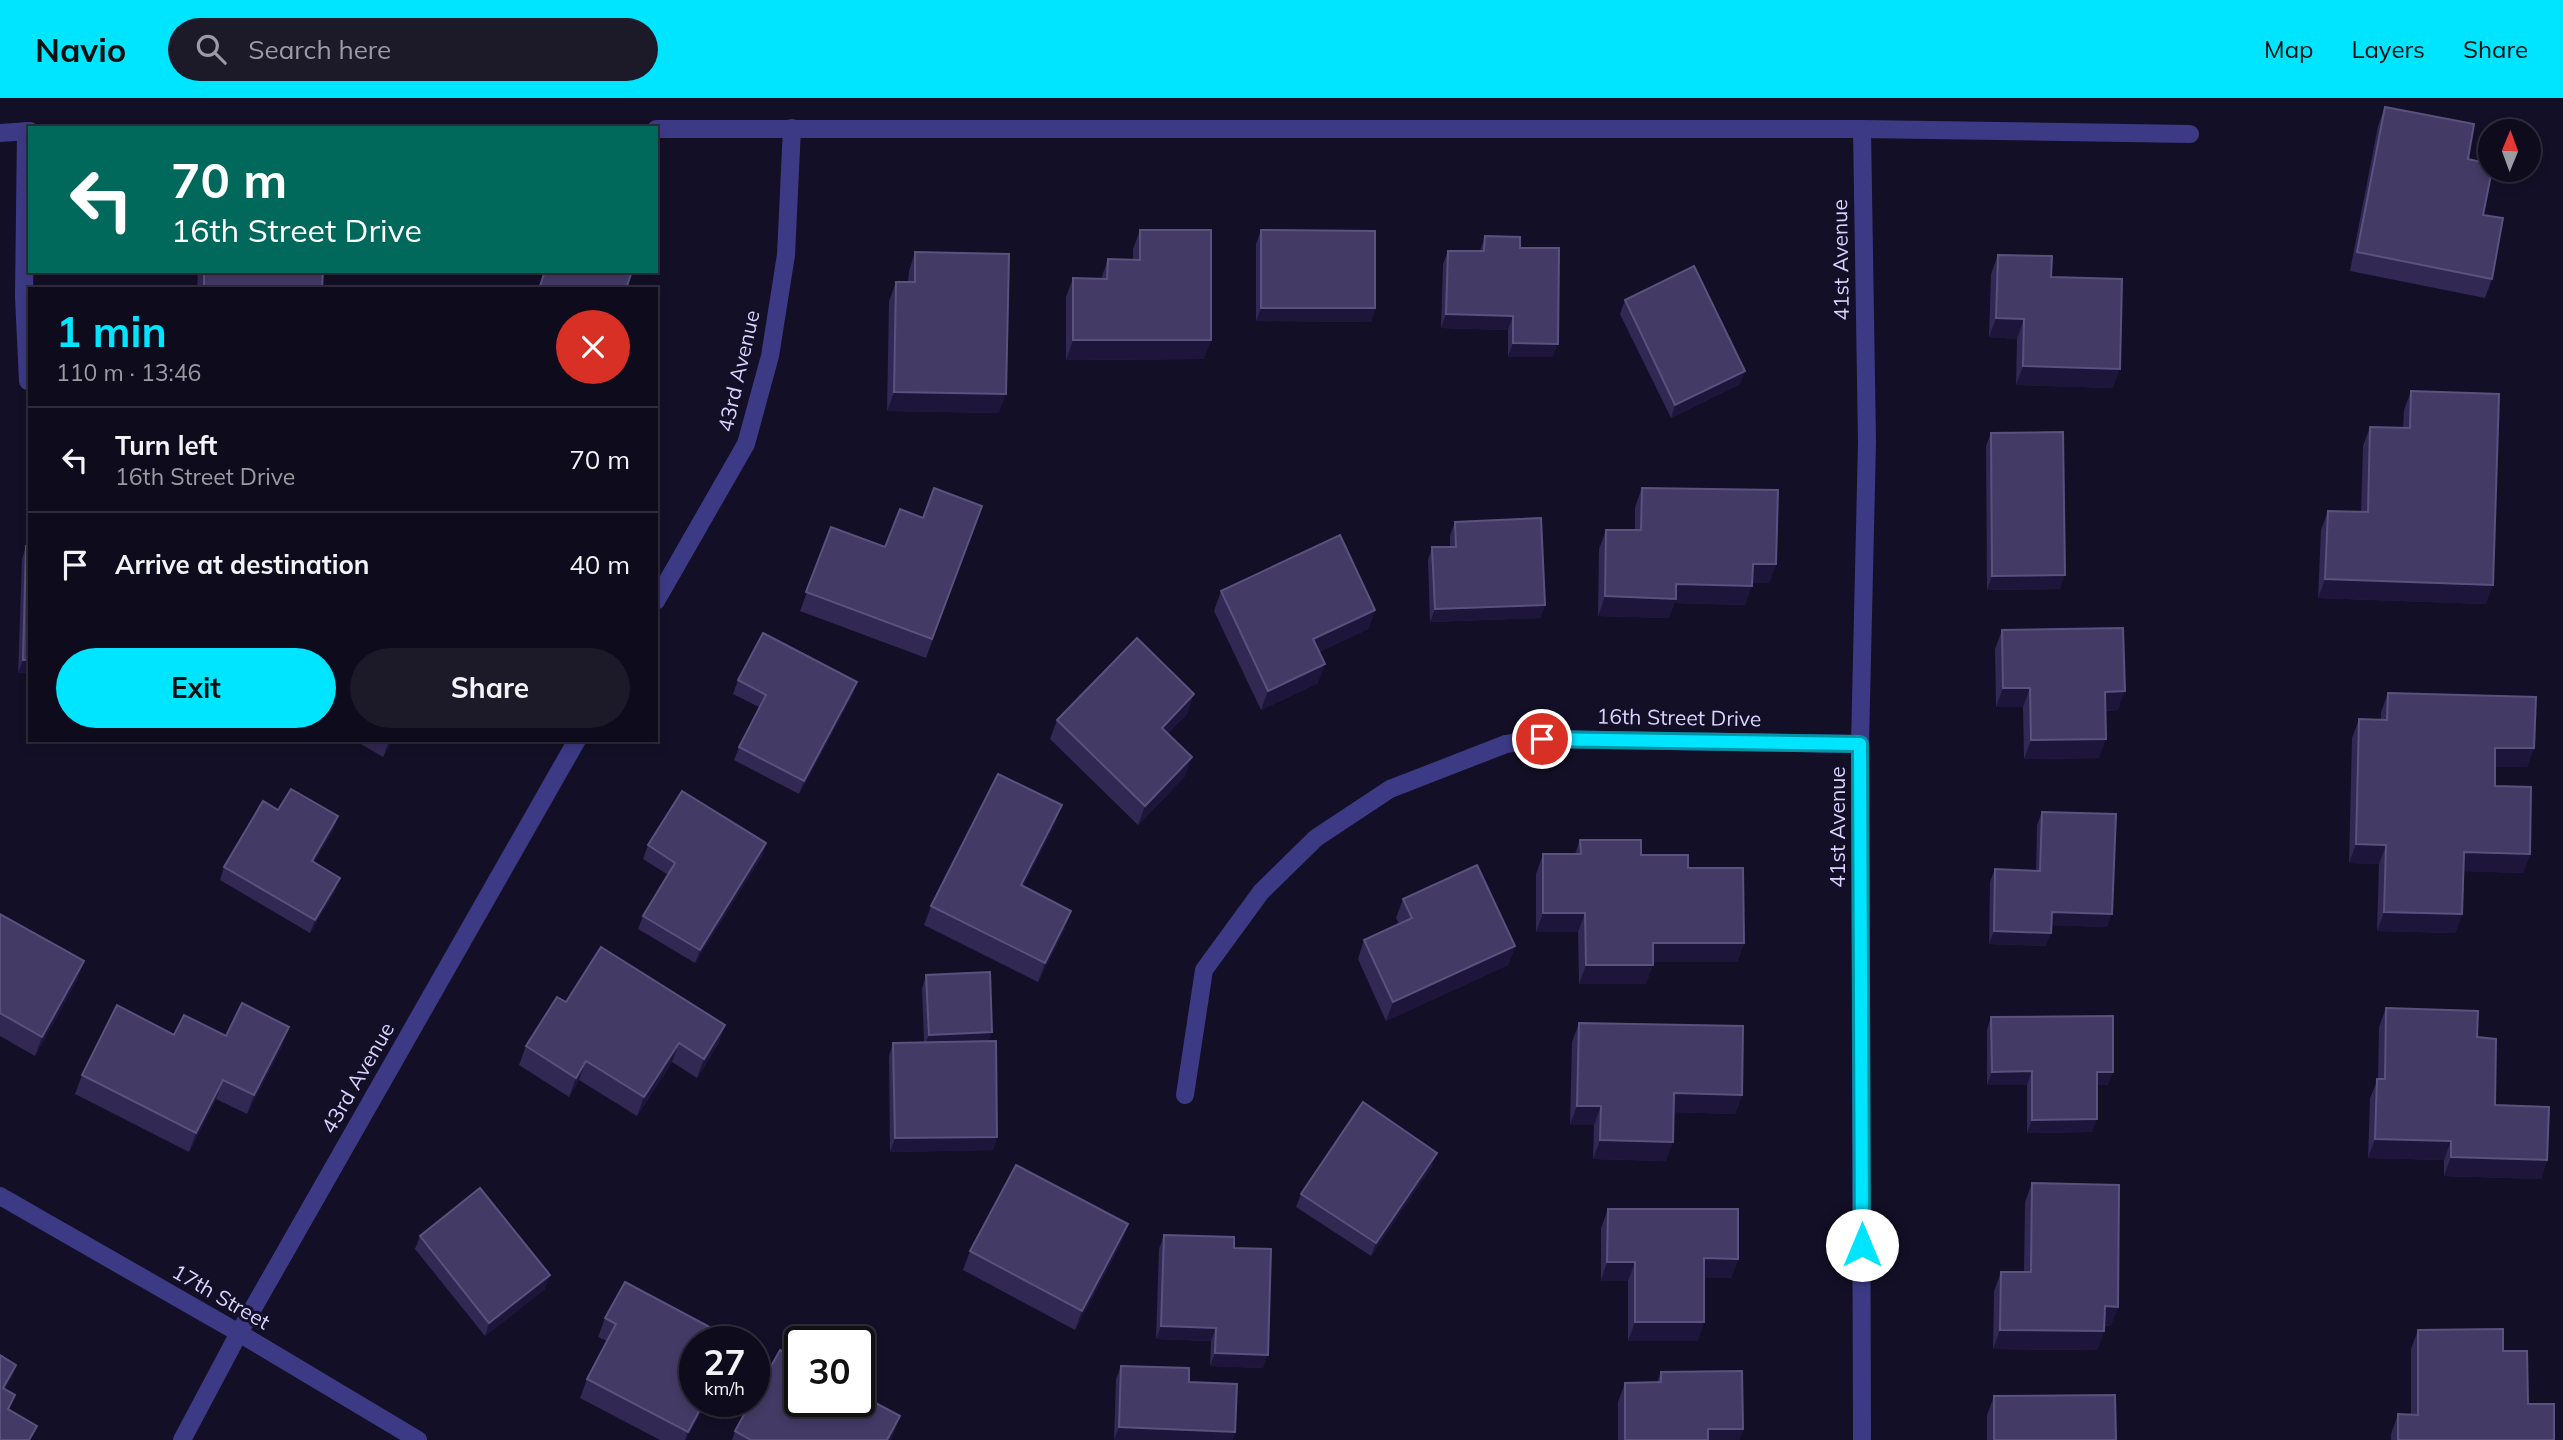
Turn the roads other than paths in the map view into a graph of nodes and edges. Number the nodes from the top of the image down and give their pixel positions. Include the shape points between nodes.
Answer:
1 (792, 128) junction
2 (658, 129) edge
3 (1862, 129) junction
4 (28, 131) edge
5 (0, 133) edge
6 (2190, 134) dead end
7 (28, 382) dead end
8 (658, 598) edge
9 (576, 742) edge
10 (1860, 744) junction
11 (1185, 1095) dead end
12 (0, 1196) edge
13 (239, 1333) junction
14 (182, 1440) edge
15 (418, 1440) edge
16 (1862, 1440) edge

1 - 2 street
1 - 3 street
1 - 8 street, 43rd Avenue via 786,255 770,356 746,444
3 - 6 street
3 - 10 street, 41st Avenue via 1867,442
4 - 5 street
4 - 7 street via 24,297
9 - 13 street, 43rd Avenue
10 - 11 street, 16th Street Drive via 1542,739 1506,744 1390,789 1316,838 1261,892 1204,970
10 - 16 street, 41st Avenue
12 - 13 street, 17th Street
13 - 14 street, 43rd Avenue
13 - 15 street, 17th Street

